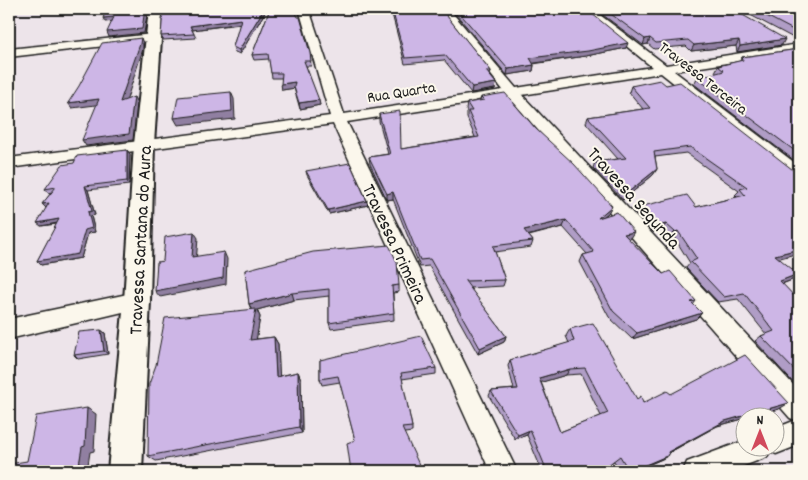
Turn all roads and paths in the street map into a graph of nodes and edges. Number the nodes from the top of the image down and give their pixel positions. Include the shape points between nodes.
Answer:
1 (156, 9) edge
2 (304, 9) edge
3 (444, 9) edge
4 (586, 9) edge
5 (153, 38) junction
6 (781, 38) edge
7 (799, 48) edge
8 (9, 53) edge
9 (664, 68) junction
10 (512, 92) junction
11 (338, 119) junction
12 (144, 144) junction
13 (9, 163) edge
14 (799, 174) edge
15 (137, 301) junction
16 (9, 329) edge
17 (799, 409) edge
18 (799, 432) edge
19 (786, 437) edge
20 (736, 456) edge
21 (125, 471) edge
22 (504, 471) edge
23 (696, 471) edge

1 - 5 street, Travessa Santana do Aura
2 - 11 street, Travessa Primeira
3 - 10 street, Travessa Segunda
4 - 9 street, Travessa Terceira
5 - 8 street
5 - 12 street, Travessa Santana do Aura
6 - 7 street
7 - 9 street, Rua Quarta
9 - 10 street, Rua Quarta
9 - 14 street, Travessa Terceira
10 - 11 street, Rua Quarta
10 - 17 street, Travessa Segunda
11 - 12 street, Rua Quarta
11 - 22 street, Travessa Primeira
12 - 13 street, Rua Quarta
12 - 15 street, Travessa Santana do Aura
15 - 16 street
15 - 21 street, Travessa Santana do Aura
18 - 19 street
20 - 23 street

